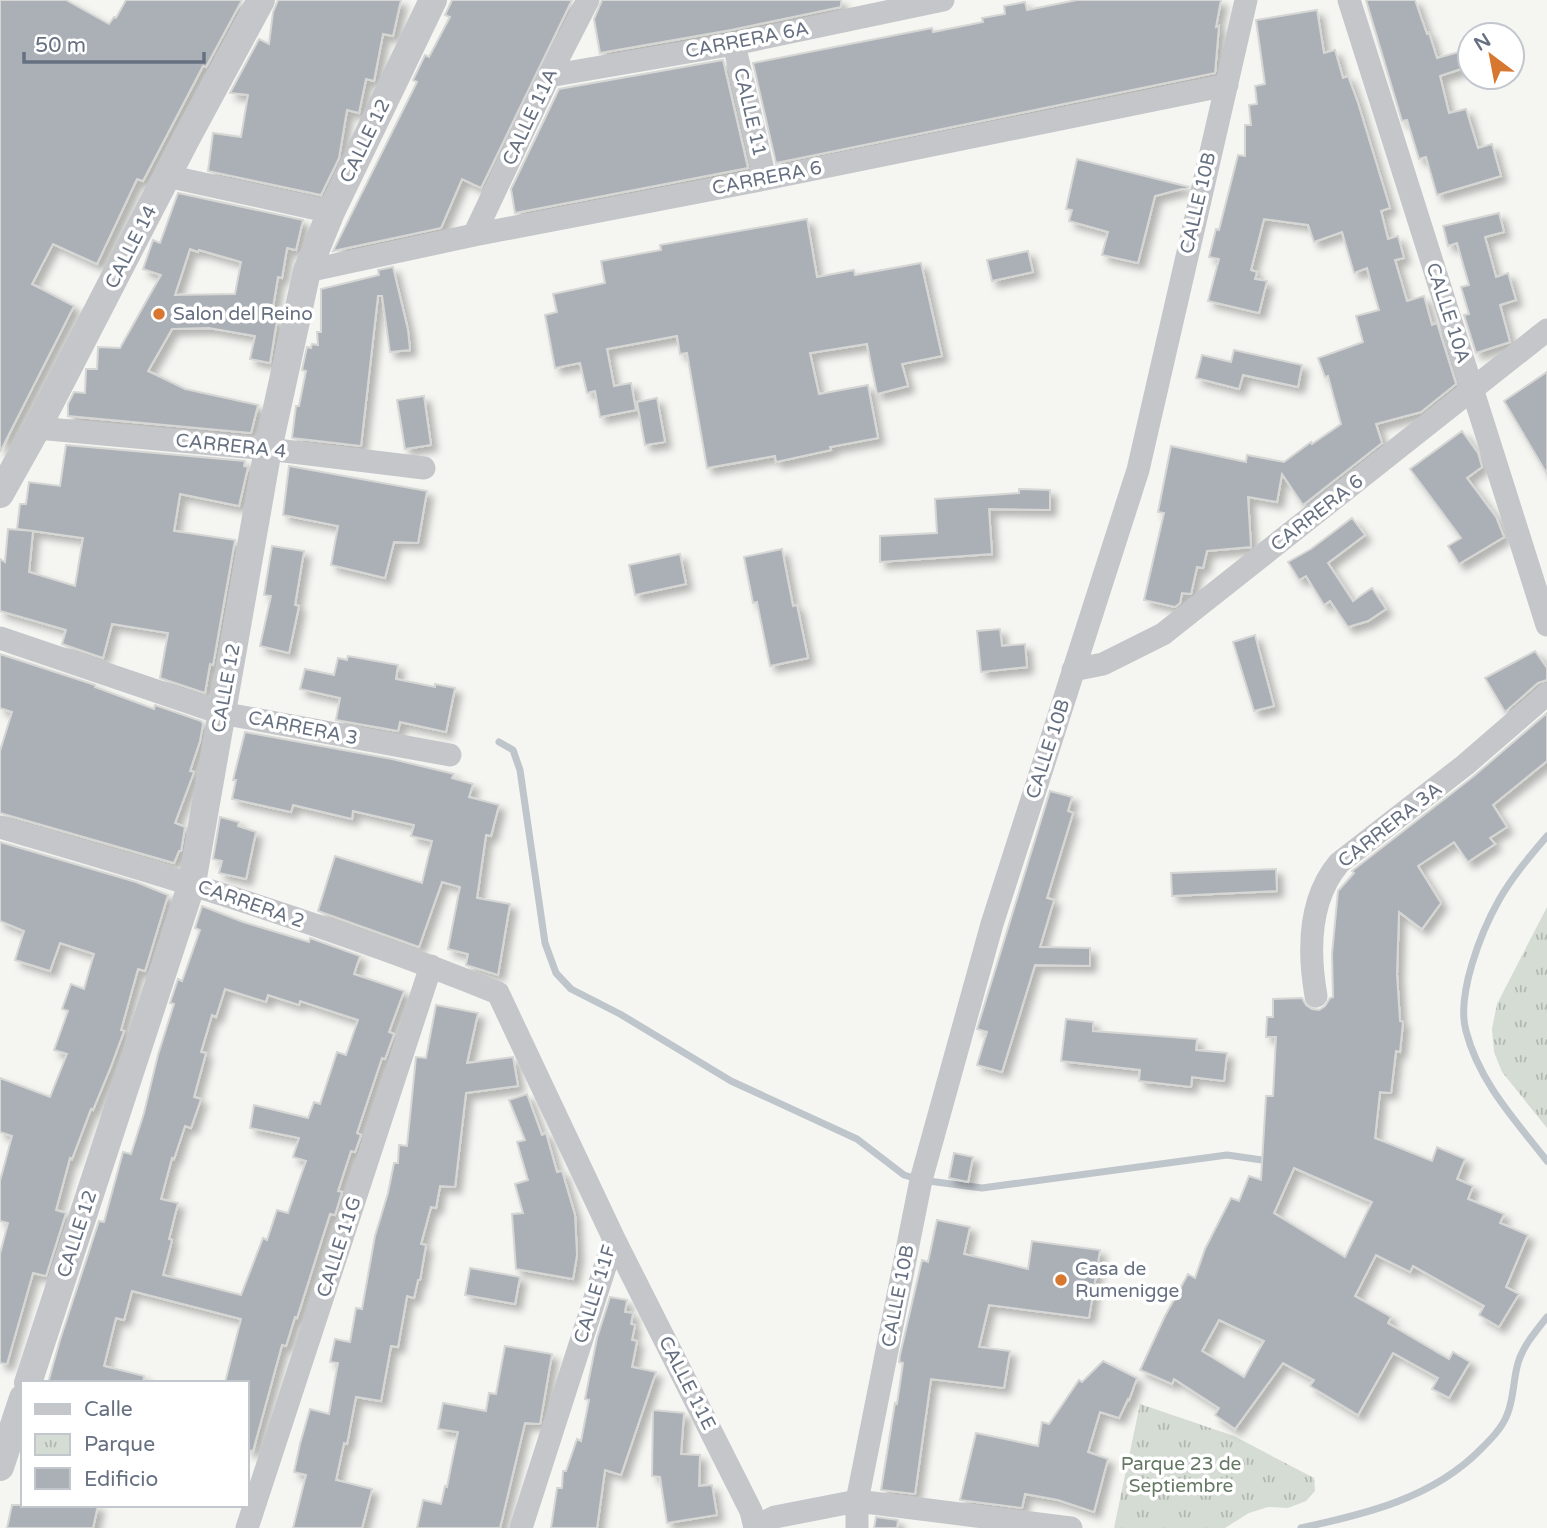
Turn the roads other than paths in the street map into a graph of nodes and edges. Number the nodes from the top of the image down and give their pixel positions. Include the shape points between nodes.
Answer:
1 (261, 0) edge
2 (433, 0) edge
3 (588, 0) edge
4 (943, 0) edge
5 (1246, 0) edge
6 (1349, 0) edge
7 (734, 44) junction
8 (549, 76) junction
9 (1227, 85) junction
10 (167, 176) junction
11 (765, 179) junction
12 (331, 212) junction
13 (474, 235) junction
14 (307, 271) junction
15 (1547, 330) edge
16 (1473, 391) junction
17 (37, 428) junction
18 (268, 449) junction
19 (424, 468) dead end
20 (0, 494) edge
21 (1547, 625) edge
22 (0, 638) edge
23 (1073, 670) junction
24 (1547, 694) edge
25 (221, 713) junction
26 (450, 755) dead end
27 (0, 827) edge
28 (192, 883) junction
29 (431, 966) junction
30 (498, 993) joint
31 (1316, 996) dead end
32 (614, 1240) junction
33 (29, 1381) edge
34 (21, 1404) edge
35 (0, 1467) edge
36 (857, 1501) junction
37 (755, 1527) edge
38 (247, 1528) edge
39 (521, 1528) edge
40 (857, 1528) edge
41 (1071, 1528) edge

1 - 10 street, CALLE 14
2 - 12 street, CALLE 12
3 - 8 street, CALLE 11A
4 - 7 street, CARRERA 6A
5 - 9 street, CALLE 10B
6 - 16 street, CALLE 10A
7 - 8 street, CARRERA 6A
7 - 11 street, CALLE 11
8 - 13 street, CALLE 11A
9 - 11 street, CARRERA 6
9 - 23 street, CALLE 10B via 1138,470
10 - 12 street
10 - 17 street, CALLE 14
11 - 13 street, CARRERA 6
12 - 14 street, CALLE 12
13 - 14 street, CARRERA 6
14 - 18 street, CALLE 12
15 - 16 street, CARRERA 6
16 - 21 street, CALLE 10A
16 - 23 street, CARRERA 6 via 1163,634 1103,664
17 - 18 street, CARRERA 4
17 - 20 street, CALLE 14
18 - 19 street, CARRERA 4
18 - 25 street, CALLE 12
22 - 25 street, CARRERA 3
23 - 36 street, CALLE 10B via 992,924 921,1180
24 - 31 street, CARRERA 3A via 1327,877 1315,910 1311,965
25 - 26 street, CARRERA 3
25 - 28 street, CALLE 12
27 - 28 street, CARRERA 2
28 - 29 street, CARRERA 2
28 - 33 street, CALLE 12
29 - 30 street, CARRERA 2
29 - 38 street, CALLE 11G
30 - 32 street, CALLE 11F
32 - 37 street, CALLE 11E
32 - 39 street, CALLE 11F
34 - 35 street
36 - 37 street via 775,1517
36 - 40 street, CALLE 10B
36 - 41 street

